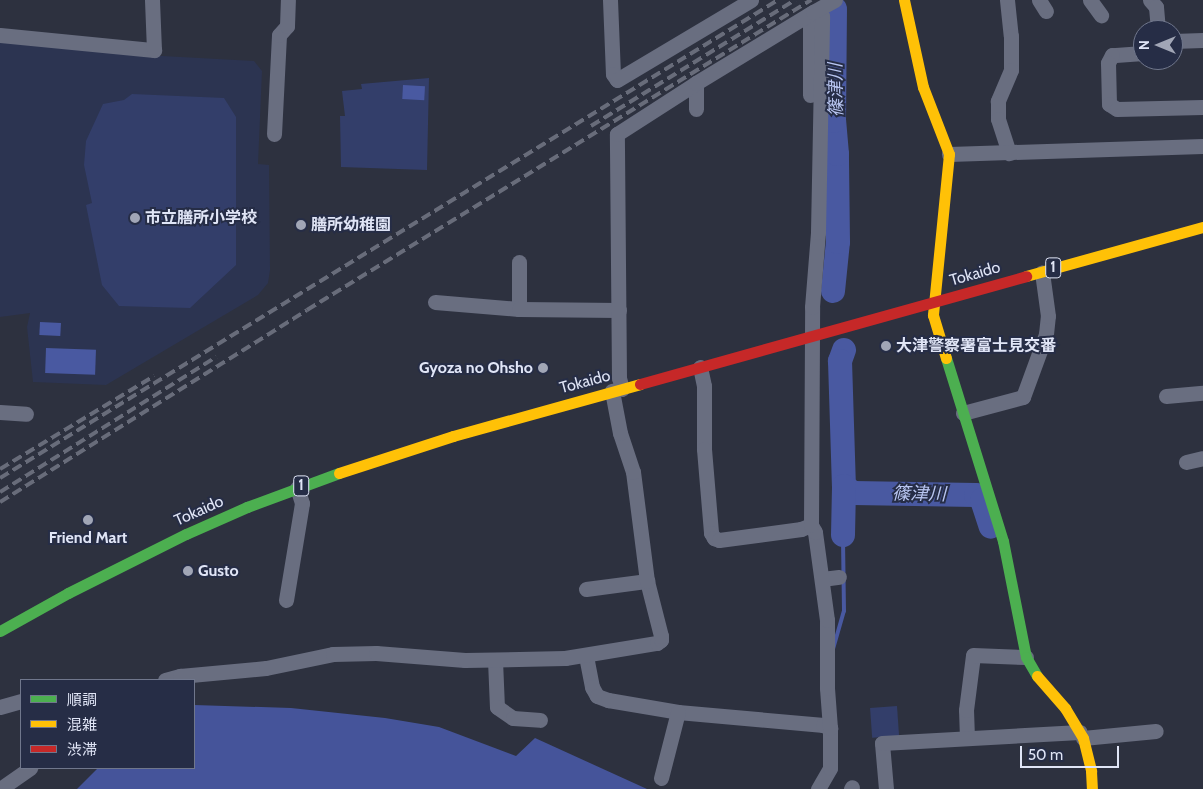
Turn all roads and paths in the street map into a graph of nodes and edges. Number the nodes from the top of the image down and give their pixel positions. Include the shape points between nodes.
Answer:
1 (152, 0) edge
2 (288, 0) edge
3 (610, 0) edge
4 (751, 0) edge
5 (835, 0) edge
6 (904, 0) edge
7 (1007, 0) edge
8 (1090, 0) edge
9 (1150, 0) edge
10 (815, 14) junction
11 (1101, 15) dead end
12 (1157, 20) edge
13 (0, 35) edge
14 (1203, 40) edge
15 (1183, 41) edge
16 (1133, 54) edge
17 (696, 83) junction
18 (1203, 107) edge
19 (696, 109) dead end
20 (274, 134) dead end
21 (1203, 146) edge
22 (1008, 153) junction
23 (949, 154) junction
24 (1203, 227) edge
25 (519, 262) dead end
26 (1042, 272) junction
27 (436, 302) dead end
28 (933, 303) junction
29 (519, 309) junction
30 (619, 310) junction
31 (812, 336) junction
32 (700, 367) junction
33 (617, 390) junction
34 (1203, 393) edge
35 (1166, 396) dead end
36 (0, 412) edge
37 (963, 413) junction
38 (26, 414) dead end
39 (1203, 458) edge
40 (1186, 462) dead end
41 (296, 488) junction
42 (812, 525) junction
43 (839, 577) dead end
44 (822, 579) junction
45 (647, 581) junction
46 (586, 589) dead end
47 (286, 600) dead end
48 (0, 631) edge
49 (586, 656) junction
50 (1026, 657) junction
51 (494, 660) junction
52 (169, 679) edge
53 (20, 701) edge
54 (0, 707) edge
55 (678, 712) junction
56 (540, 720) dead end
57 (830, 728) junction
58 (1156, 730) dead end
59 (1081, 735) junction
60 (967, 738) junction
61 (29, 769) edge
62 (661, 778) dead end
63 (0, 789) edge
64 (818, 789) edge
65 (886, 789) edge
66 (1092, 789) edge

1 - 13 street via 154,50
2 - 20 street via 287,26 279,35
3 - 4 street via 613,74 616,80
5 - 10 street, bridge
6 - 23 main road via 922,87
7 - 22 street via 1011,70 998,101 998,118
8 - 11 street
9 - 12 street via 1156,7
10 - 17 street
10 - 31 street via 819,172
14 - 15 street
16 - 18 street via 1112,55 1108,62 1109,104 1117,109
17 - 19 street
17 - 30 street via 617,134
21 - 22 street
22 - 23 street
23 - 28 main road
24 - 26 main road, Tokaido / 1
25 - 29 street
26 - 28 main road, Tokaido / 1
26 - 37 street via 1048,316 1046,334 1023,397
27 - 29 street
28 - 31 main road, Tokaido / 1
28 - 37 main road via 933,315
29 - 30 street
30 - 33 street
31 - 32 main road, Tokaido / 1
31 - 42 street
32 - 33 main road, Tokaido / 1
32 - 42 street via 704,386 704,449 714,538 719,540
33 - 41 main road, Tokaido / 1 via 414,447
33 - 45 street via 621,438 633,472
34 - 35 street
36 - 38 street
37 - 50 main road via 1003,541
39 - 40 street
41 - 47 street via 302,504
41 - 48 main road, Tokaido / 1 via 152,550
42 - 44 street
43 - 44 street
44 - 57 street via 828,620
45 - 46 street
45 - 49 street via 661,640
49 - 51 street
49 - 55 street via 592,687 598,696
50 - 59 main road
50 - 60 street via 973,655 966,710
51 - 52 street via 376,653 333,654 266,668
51 - 56 street via 497,707 513,718
53 - 54 street
55 - 57 street
55 - 62 street
57 - 64 street via 830,768
58 - 59 street
59 - 60 street
59 - 66 main road via 1091,771
60 - 65 street via 882,743
61 - 63 street

